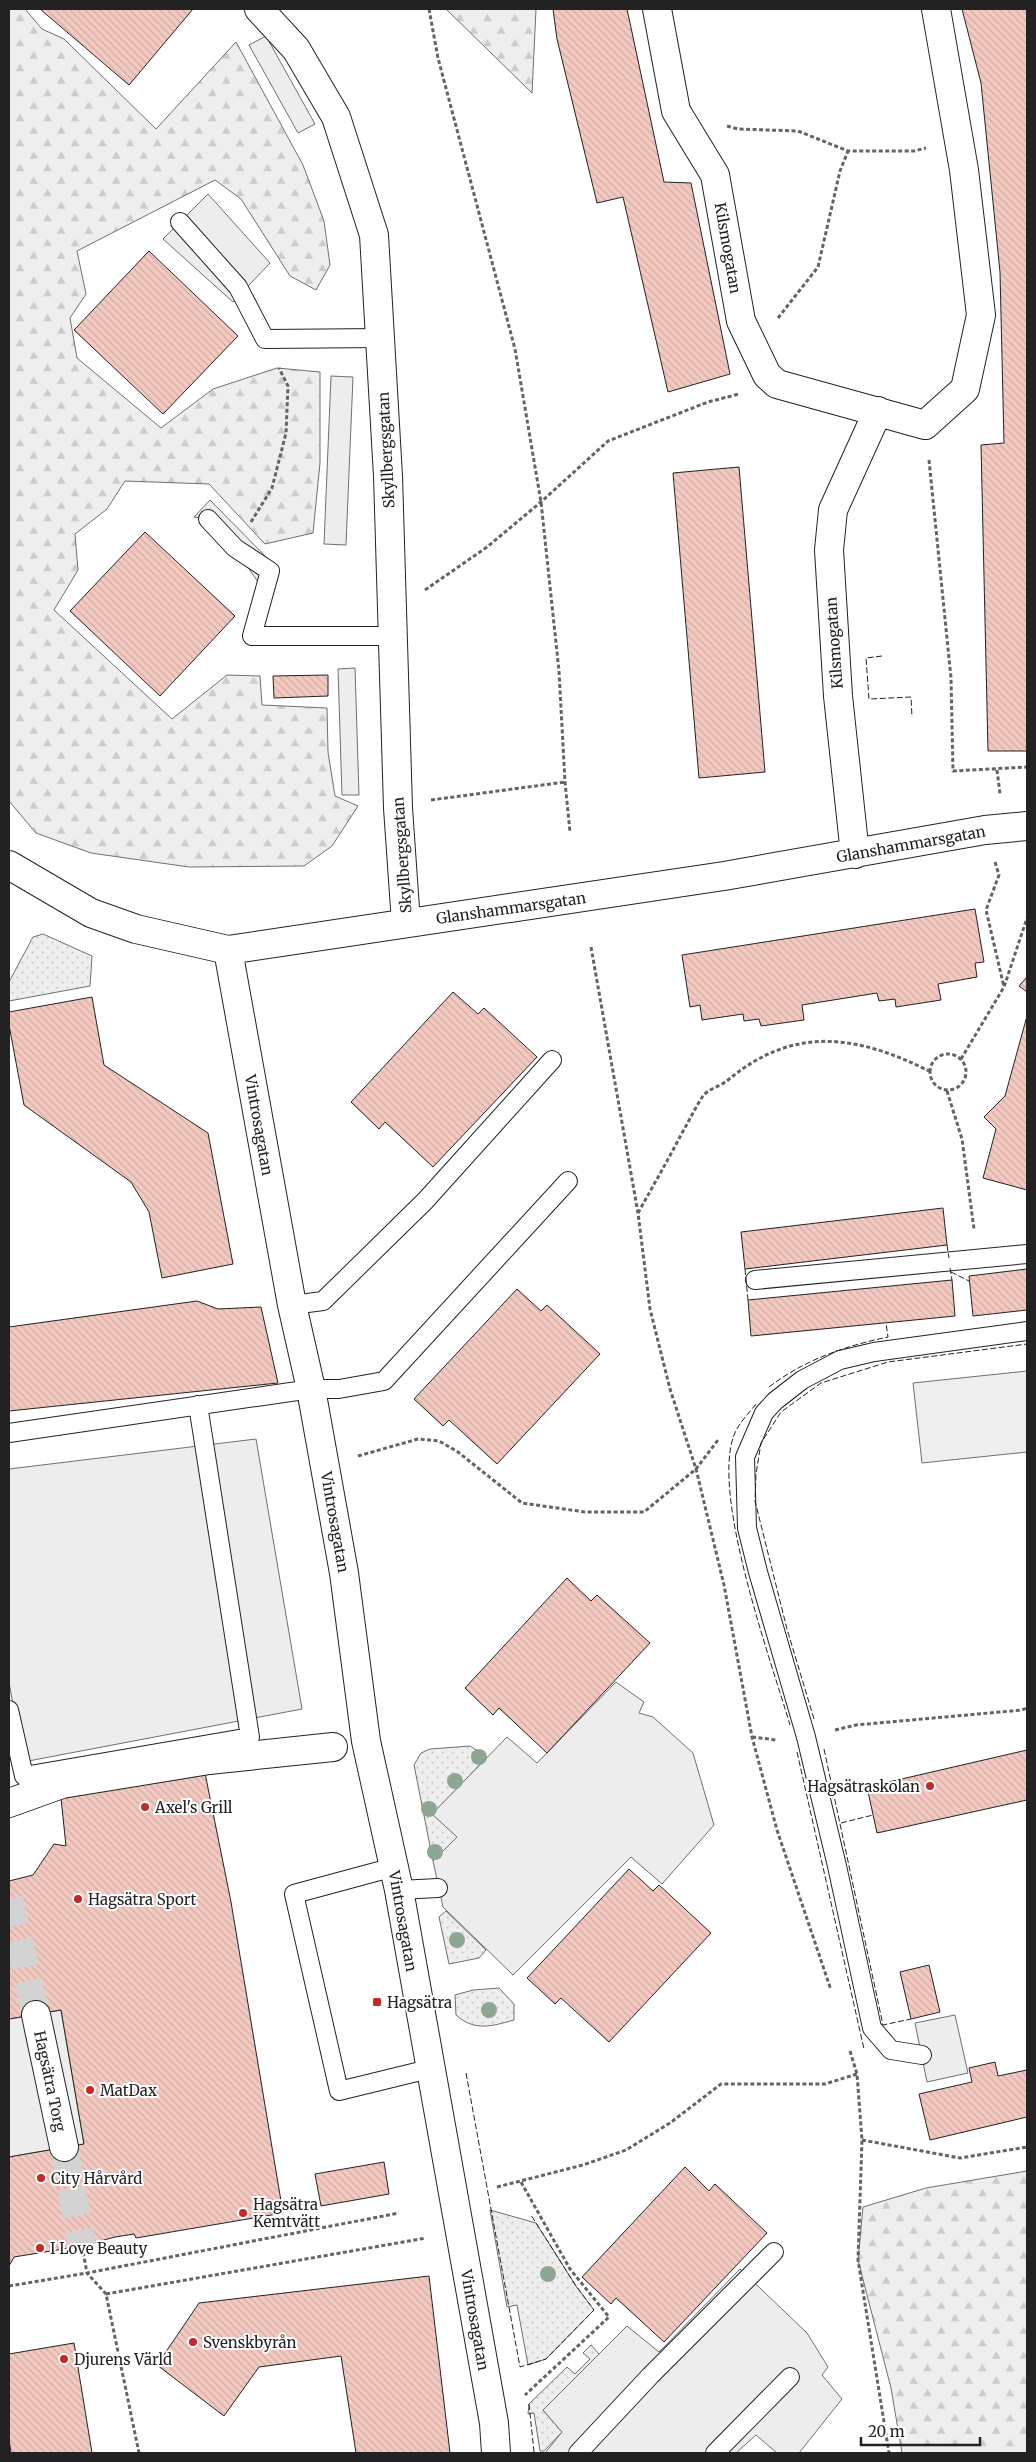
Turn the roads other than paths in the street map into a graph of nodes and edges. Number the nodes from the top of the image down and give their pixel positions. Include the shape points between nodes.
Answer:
1 (259, 9) edge
2 (658, 9) edge
3 (936, 9) edge
4 (180, 222) dead end
5 (382, 338) junction
6 (878, 411) junction
7 (208, 519) dead end
8 (394, 636) junction
9 (1027, 826) edge
10 (855, 854) junction
11 (9, 865) edge
12 (406, 923) junction
13 (228, 950) junction
14 (552, 1060) dead end
15 (568, 1182) dead end
16 (1027, 1254) edge
17 (754, 1280) dead end
18 (292, 1305) junction
19 (1027, 1331) edge
20 (311, 1389) junction
21 (198, 1405) junction
22 (9, 1433) edge
23 (9, 1710) edge
24 (333, 1747) dead end
25 (16, 1785) edge
26 (9, 1803) edge
27 (396, 1878) junction
28 (438, 1888) dead end
29 (36, 2014) tunnel mouth
30 (922, 2055) dead end
31 (429, 2069) junction
32 (64, 2147) tunnel mouth
33 (774, 2252) dead end
34 (790, 2377) dead end
35 (496, 2453) edge
36 (578, 2453) edge
37 (715, 2453) edge

1 - 5 street, Skyllbergsgatan via 296,50 336,117 374,235
2 - 6 street, Kilsmogatan via 676,111 716,175 741,321 767,376 778,384
3 - 6 street via 964,170 981,315 965,389 925,424
4 - 5 lane via 238,287 265,339
5 - 8 street, Skyllbergsgatan
6 - 10 street, Kilsmogatan via 833,510 829,550 838,696
7 - 8 lane via 234,548 270,571 252,636
8 - 12 street, Skyllbergsgatan via 398,808
9 - 10 street, Glanshammarsgatan via 985,830
10 - 12 street, Glanshammarsgatan
11 - 13 street, Glanshammarsgatan via 91,913 136,929
12 - 13 street, Glanshammarsgatan
13 - 18 street, Vintrosagatan
14 - 18 lane via 425,1201 323,1301
15 - 20 lane via 384,1381 339,1389
16 - 17 lane
18 - 20 street, Vintrosagatan
19 - 30 lane via 882,1350 840,1360 802,1380 764,1413 744,1457 747,1528 806,1737 872,2028 891,2050
20 - 21 lane
20 - 27 street, Vintrosagatan via 344,1573 366,1741
21 - 22 lane
21 - 25 lane via 250,1737
23 - 25 lane
24 - 26 street via 209,1760 62,1784
27 - 28 lane
27 - 31 street, Vintrosagatan
27 - 31 lane via 294,1894 339,2091
29 - 32 street, Hagsätra Torg
31 - 35 street, Vintrosagatan via 494,2423
33 - 36 lane
34 - 37 lane

